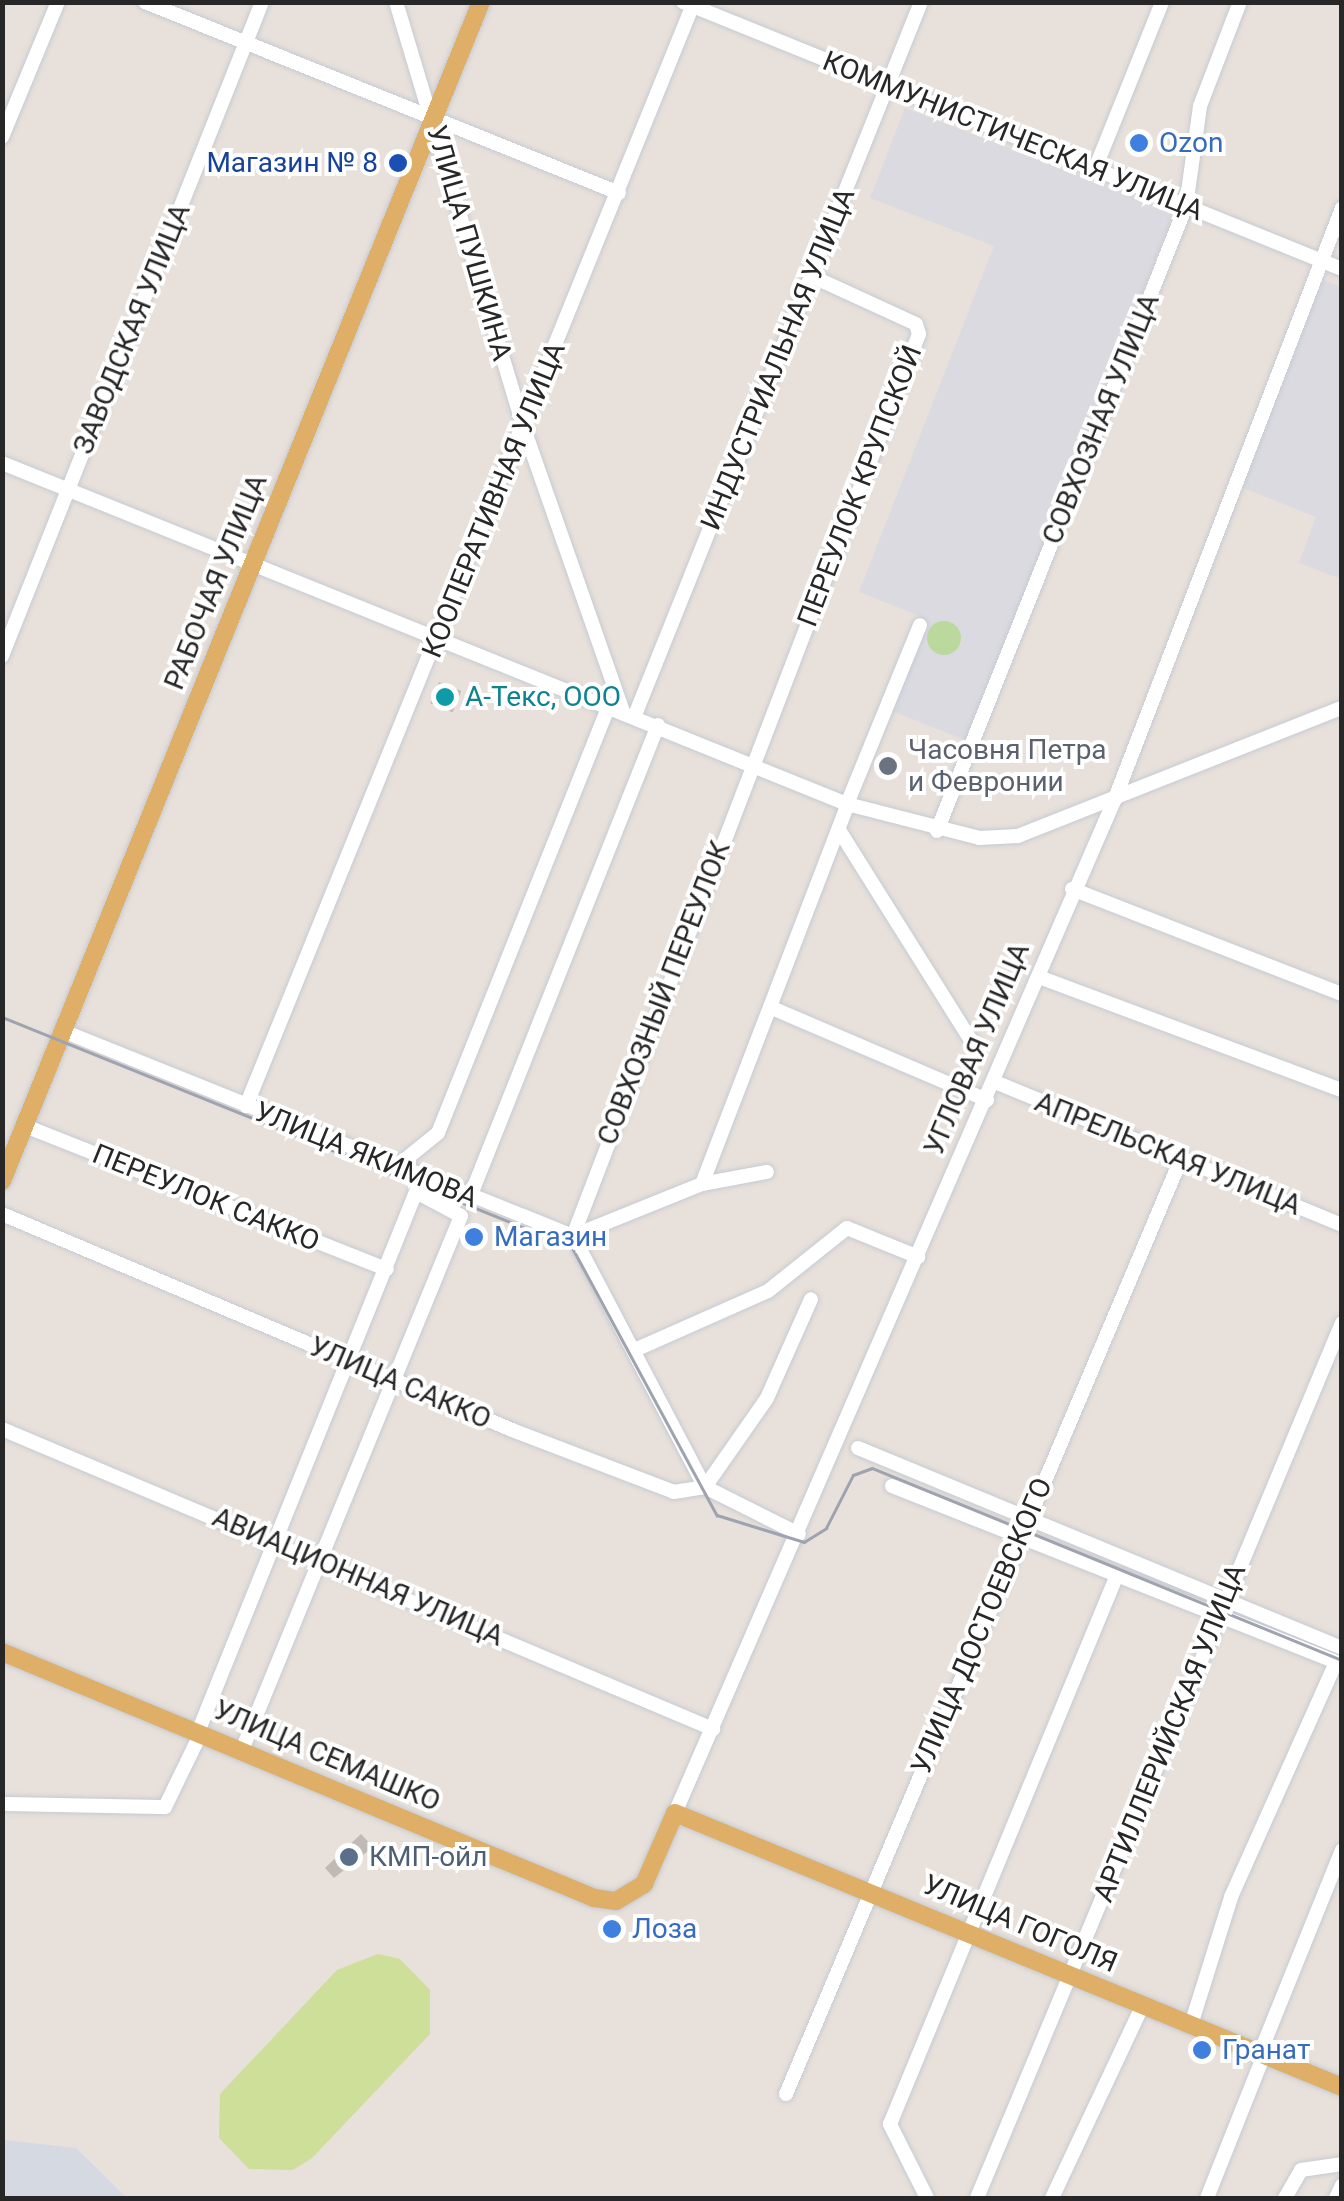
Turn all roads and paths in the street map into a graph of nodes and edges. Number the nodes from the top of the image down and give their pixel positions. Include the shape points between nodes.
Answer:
1 (58, 2) edge
2 (145, 2) edge
3 (262, 2) edge
4 (396, 2) edge
5 (481, 2) edge
6 (921, 2) edge
7 (1162, 2) edge
8 (1240, 2) edge
9 (690, 4) edge
10 (247, 40) junction
11 (888, 85) junction
12 (434, 118) junction
13 (2, 137) edge
14 (1095, 169) junction
15 (619, 193) junction
16 (1186, 206) junction
17 (1342, 208) edge
18 (1320, 260) junction
19 (1342, 269) edge
20 (811, 276) junction
21 (522, 423) junction
22 (2, 462) edge
23 (67, 490) junction
24 (253, 564) junction
25 (920, 625) dead end
26 (441, 637) junction
27 (2, 656) edge
28 (1342, 708) edge
29 (622, 710) junction
30 (658, 725) junction
31 (757, 761) junction
32 (1114, 801) junction
33 (847, 804) junction
34 (839, 830) junction
35 (937, 830) junction
36 (1072, 890) junction
37 (1039, 977) junction
38 (1342, 994) edge
39 (772, 1008) junction
40 (63, 1031) junction
41 (975, 1048) dead end
42 (995, 1082) junction
43 (1342, 1090) edge
44 (987, 1100) junction
45 (246, 1106) junction
46 (25, 1126) junction
47 (1181, 1160) junction
48 (396, 1167) junction
49 (766, 1172) dead end
50 (422, 1177) junction
51 (2, 1182) edge
52 (702, 1184) junction
53 (416, 1192) junction
54 (470, 1197) junction
55 (2, 1214) edge
56 (1342, 1225) edge
57 (572, 1236) junction
58 (918, 1257) junction
59 (387, 1270) junction
60 (811, 1298) dead end
61 (1342, 1322) edge
62 (637, 1350) junction
63 (346, 1359) junction
64 (392, 1380) junction
65 (2, 1429) edge
66 (858, 1448) dead end
67 (892, 1486) dead end
68 (705, 1488) junction
69 (1029, 1519) junction
70 (799, 1534) junction
71 (1020, 1534) junction
72 (273, 1540) junction
73 (317, 1558) junction
74 (1117, 1575) junction
75 (1221, 1607) junction
76 (2, 1652) edge
77 (1340, 1658) edge
78 (713, 1729) junction
79 (200, 1732) junction
80 (242, 1750) junction
81 (2, 1804) edge
82 (675, 1814) junction
83 (1342, 1850) edge
84 (870, 1890) junction
85 (632, 1896) joint
86 (972, 1935) junction
87 (1071, 1976) junction
88 (1143, 2005) junction
89 (1191, 2025) junction
90 (1262, 2054) junction
91 (1342, 2087) edge
92 (786, 2094) dead end
93 (1342, 2164) edge
94 (1342, 2185) edge
95 (928, 2198) edge
96 (977, 2198) edge
97 (1052, 2198) edge
98 (1207, 2198) edge
99 (1284, 2198) edge
100 (1336, 2198) edge

1 - 13 street
2 - 10 street
3 - 10 street, ЗАВОДСКАЯ УЛИЦА
4 - 12 street, УЛИЦА ПУШКИНА
5 - 12 main road, РАБОЧАЯ УЛИЦА
6 - 11 street, ИНДУСТРИАЛЬНАЯ УЛИЦА
7 - 14 street
8 - 16 street, СОВХОЗНАЯ УЛИЦА via 1200,106
9 - 11 street, КОММУНИСТИЧЕСКАЯ УЛИЦА
9 - 15 street, КООПЕРАТИВНАЯ УЛИЦА
10 - 12 street
10 - 23 street, ЗАВОДСКАЯ УЛИЦА
11 - 14 street, КОММУНИСТИЧЕСКАЯ УЛИЦА
11 - 20 street, ИНДУСТРИАЛЬНАЯ УЛИЦА
12 - 15 street
12 - 21 street, УЛИЦА ПУШКИНА
12 - 24 main road, РАБОЧАЯ УЛИЦА
14 - 16 street, КОММУНИСТИЧЕСКАЯ УЛИЦА
15 - 21 street, КООПЕРАТИВНАЯ УЛИЦА
16 - 18 street, КОММУНИСТИЧЕСКАЯ УЛИЦА
16 - 35 street, СОВХОЗНАЯ УЛИЦА
17 - 18 street, УГЛОВАЯ УЛИЦА
18 - 19 street, КОММУНИСТИЧЕСКАЯ УЛИЦА
18 - 32 street, УГЛОВАЯ УЛИЦА
20 - 29 street, ИНДУСТРИАЛЬНАЯ УЛИЦА
20 - 31 street, ПЕРЕУЛОК КРУПСКОЙ via 916,324 918,334
21 - 26 street, КООПЕРАТИВНАЯ УЛИЦА
21 - 29 street, УЛИЦА ПУШКИНА
22 - 23 street
23 - 24 street
23 - 27 street, ЗАВОДСКАЯ УЛИЦА
24 - 26 street
24 - 40 main road, РАБОЧАЯ УЛИЦА
25 - 33 street
26 - 29 street
26 - 45 street, КООПЕРАТИВНАЯ УЛИЦА
28 - 32 street
29 - 30 street
29 - 48 street, ИНДУСТРИАЛЬНАЯ УЛИЦА via 438,1134
30 - 31 street
30 - 54 street
31 - 33 street
31 - 57 street, СОВХОЗНЫЙ ПЕРЕУЛОК via 651,1013
32 - 35 street via 1018,836
32 - 36 street, УГЛОВАЯ УЛИЦА
33 - 34 street
33 - 35 street
34 - 39 street
34 - 41 street
36 - 37 street, УГЛОВАЯ УЛИЦА
36 - 38 street
37 - 42 street, УГЛОВАЯ УЛИЦА
37 - 43 street
39 - 44 street
39 - 52 street
40 - 45 street, УЛИЦА ЯКИМОВА
40 - 46 main road, РАБОЧАЯ УЛИЦА
42 - 44 street, УГЛОВАЯ УЛИЦА
42 - 47 street, АПРЕЛЬСКАЯ УЛИЦА
44 - 58 street, УГЛОВАЯ УЛИЦА
45 - 48 street, УЛИЦА ЯКИМОВА
46 - 51 main road, РАБОЧАЯ УЛИЦА
46 - 59 street, ПЕРЕУЛОК САККО
47 - 56 street, АПРЕЛЬСКАЯ УЛИЦА
47 - 69 street, УЛИЦА ДОСТОЕВСКОГО
48 - 50 street, УЛИЦА ЯКИМОВА
49 - 52 street
50 - 53 street
50 - 54 street, УЛИЦА ЯКИМОВА
52 - 57 street
53 - 59 street
53 - 64 street via 460,1216
54 - 57 street, УЛИЦА ЯКИМОВА
55 - 63 street, УЛИЦА САККО
57 - 62 street
58 - 62 street via 847,1228 768,1291
58 - 70 street, УГЛОВАЯ УЛИЦА
59 - 63 street
60 - 68 street via 767,1398
61 - 75 street, АРТИЛЛЕРИЙСКАЯ УЛИЦА
62 - 68 street
63 - 64 street, УЛИЦА САККО
63 - 72 street
64 - 68 street, УЛИЦА САККО via 674,1492
64 - 73 street
65 - 72 street, АВИАЦИОННАЯ УЛИЦА
66 - 69 street
67 - 71 street
68 - 70 street, УЛИЦА САККО
69 - 71 street, УЛИЦА ДОСТОЕВСКОГО
69 - 75 street
70 - 78 street, УГЛОВАЯ УЛИЦА
71 - 74 street
71 - 84 street, УЛИЦА ДОСТОЕВСКОГО
72 - 73 street, АВИАЦИОННАЯ УЛИЦА
72 - 79 street
73 - 78 street, АВИАЦИОННАЯ УЛИЦА
73 - 80 street
74 - 75 street
74 - 86 street
75 - 77 street
75 - 87 street, АРТИЛЛЕРИЙСКАЯ УЛИЦА
76 - 79 main road, УЛИЦА СЕМАШКО
77 - 89 street via 1230,1898
78 - 82 street, УГЛОВАЯ УЛИЦА
79 - 80 main road, УЛИЦА СЕМАШКО
79 - 81 street via 165,1806
80 - 85 main road, УЛИЦА СЕМАШКО via 594,1898
82 - 84 main road, УЛИЦА ГОГОЛЯ
82 - 85 main road, УГЛОВАЯ УЛИЦА
83 - 90 street
84 - 86 main road, УЛИЦА ГОГОЛЯ
84 - 92 street, УЛИЦА ДОСТОЕВСКОГО
86 - 87 main road, УЛИЦА ГОГОЛЯ
86 - 95 street via 890,2124
87 - 88 main road, УЛИЦА ГОГОЛЯ
87 - 96 street, АРТИЛЛЕРИЙСКАЯ УЛИЦА
88 - 89 main road, УЛИЦА ГОГОЛЯ
88 - 97 street
89 - 90 main road, УЛИЦА ГОГОЛЯ
90 - 91 main road, УЛИЦА ГОГОЛЯ
90 - 98 street
93 - 99 street via 1301,2170
94 - 100 street

